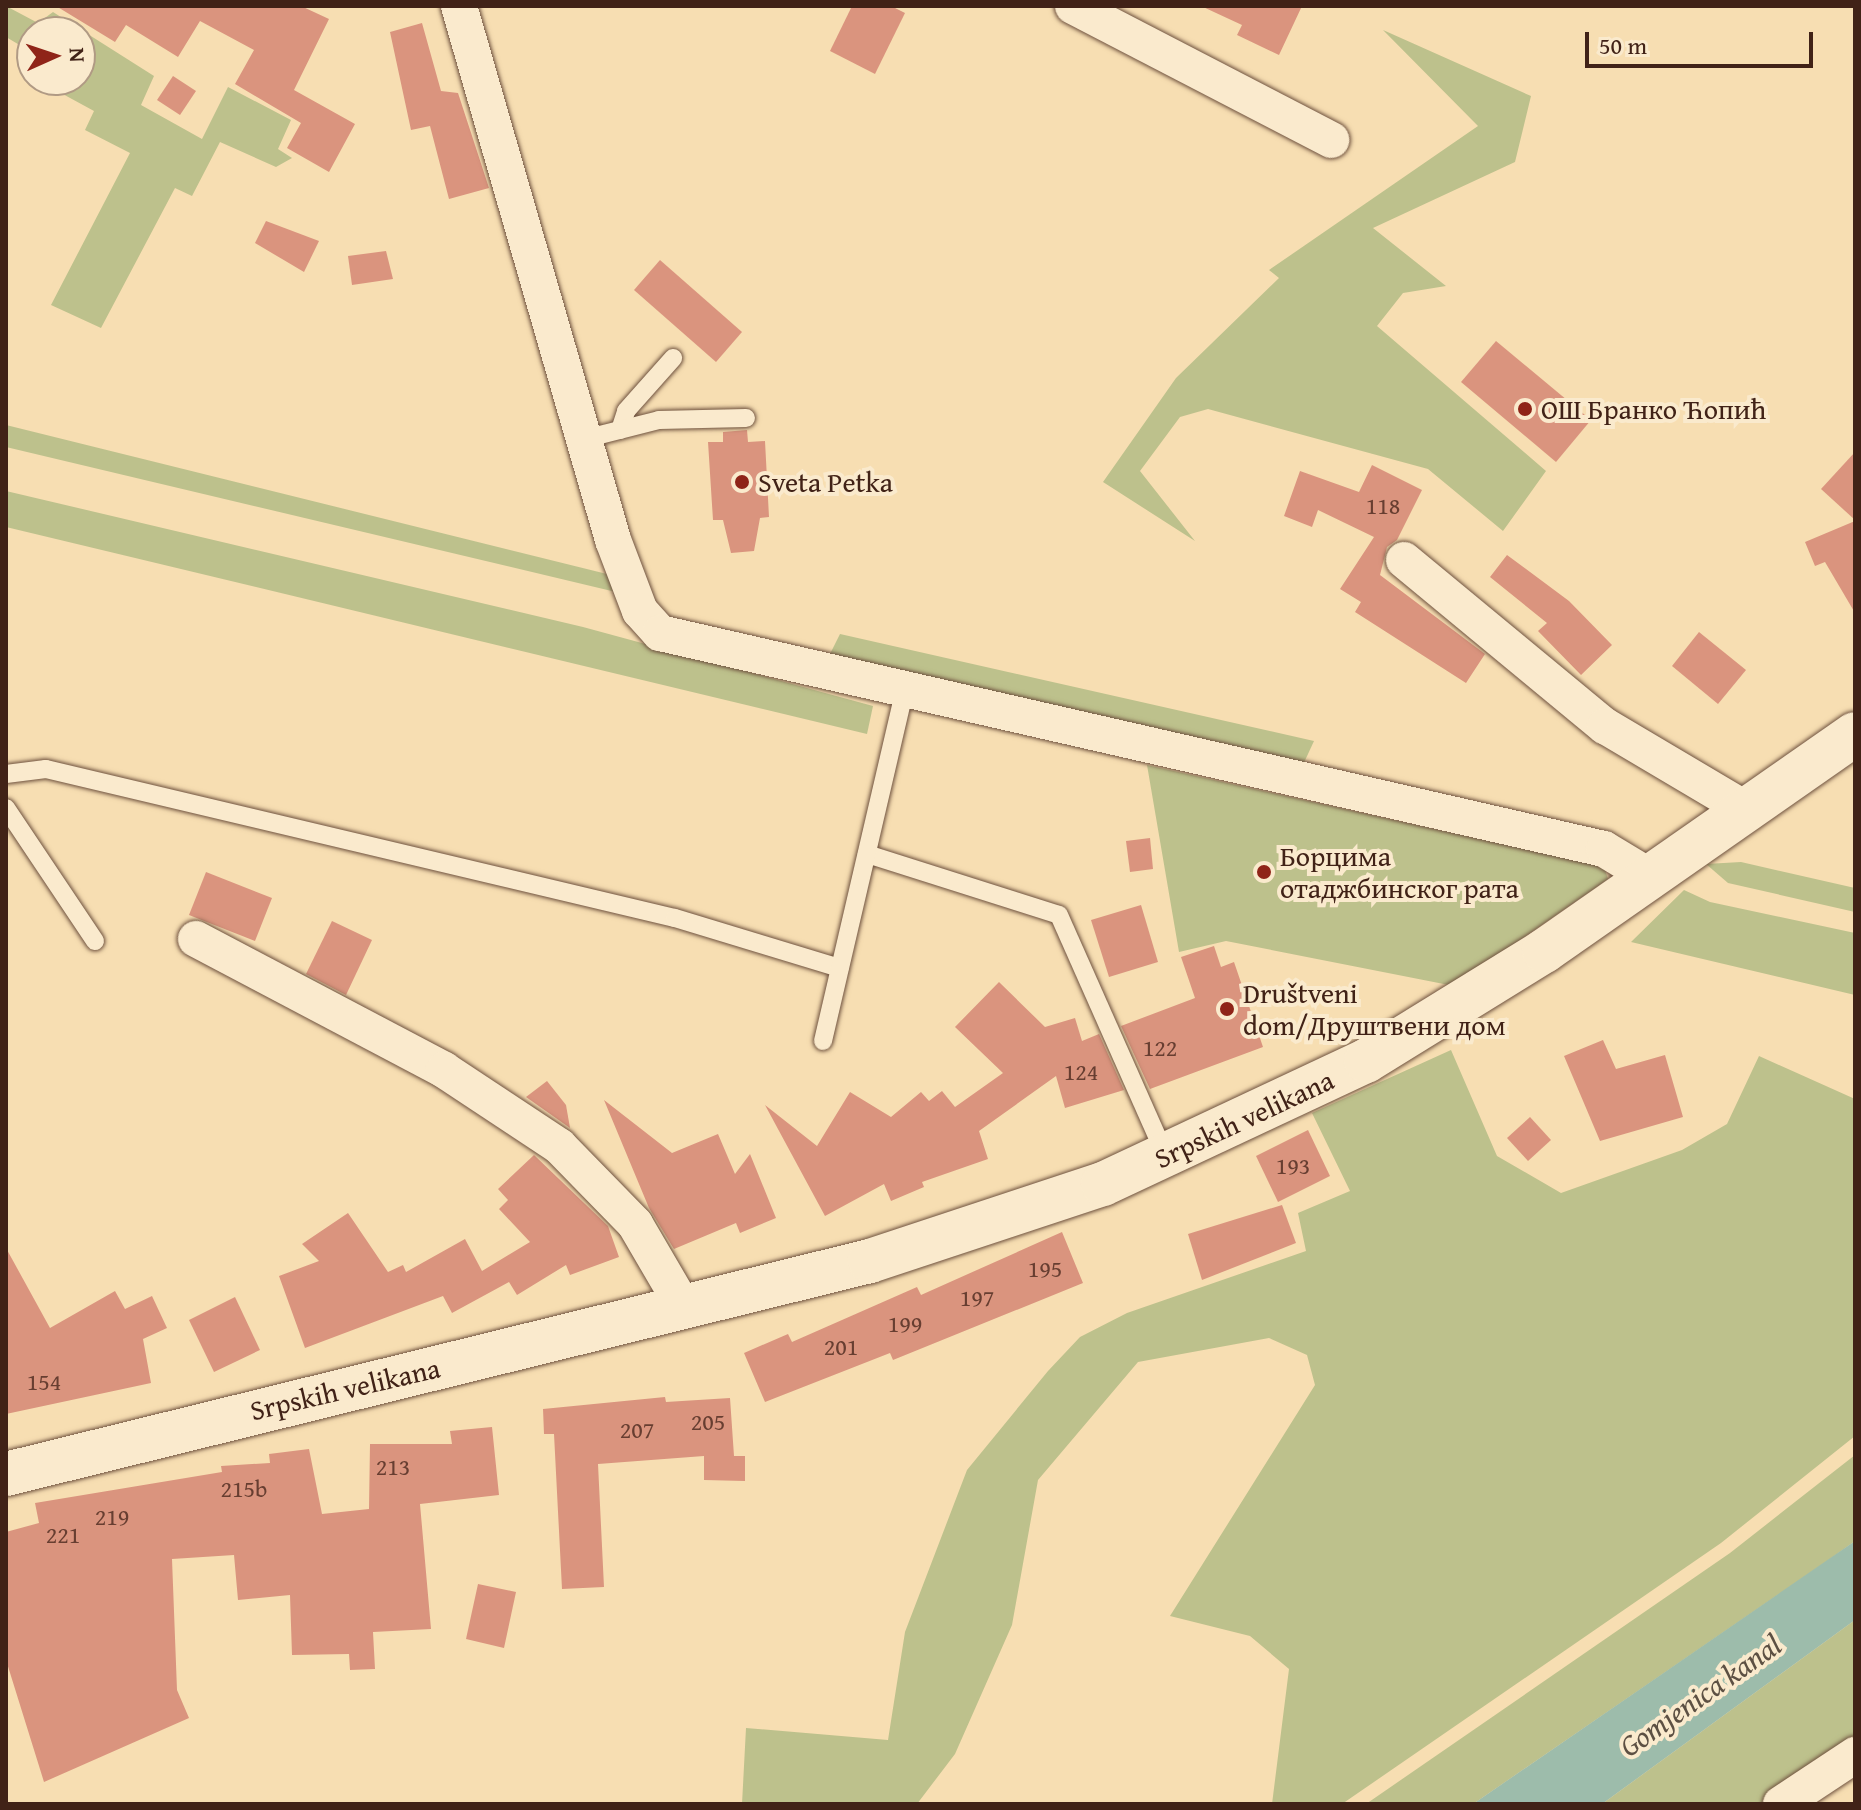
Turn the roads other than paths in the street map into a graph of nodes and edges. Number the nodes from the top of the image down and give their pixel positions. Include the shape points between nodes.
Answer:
1 (459, 6) edge
2 (1073, 6) edge
3 (1331, 140) dead end
4 (673, 358) dead end
5 (746, 418) dead end
6 (620, 430) junction
7 (584, 439) junction
8 (1404, 560) dead end
9 (905, 689) junction
10 (1855, 734) edge
11 (6, 774) edge
12 (6, 808) edge
13 (1747, 810) junction
14 (867, 854) junction
15 (1652, 878) junction
16 (196, 939) dead end
17 (95, 941) dead end
18 (840, 968) junction
19 (823, 1041) dead end
20 (1166, 1157) junction
21 (684, 1308) junction
22 (6, 1474) edge
23 (1855, 1755) edge
24 (1781, 1804) edge

1 - 7 street
2 - 3 street
4 - 6 lane via 626,411
5 - 6 lane via 659,420
6 - 7 lane
7 - 9 street via 635,597 660,633
8 - 13 street via 1605,726
9 - 14 lane
9 - 15 street via 1604,849
10 - 13 main road, Srpskih velikana
11 - 18 lane via 46,769 675,918
12 - 17 lane
13 - 15 main road, Srpskih velikana
14 - 18 lane
14 - 20 lane via 1059,915
15 - 20 main road, Srpskih velikana via 1366,1061
16 - 21 street via 444,1070 559,1146 635,1224
18 - 19 lane
20 - 21 main road, Srpskih velikana via 963,1233
21 - 22 main road, Srpskih velikana
23 - 24 street

